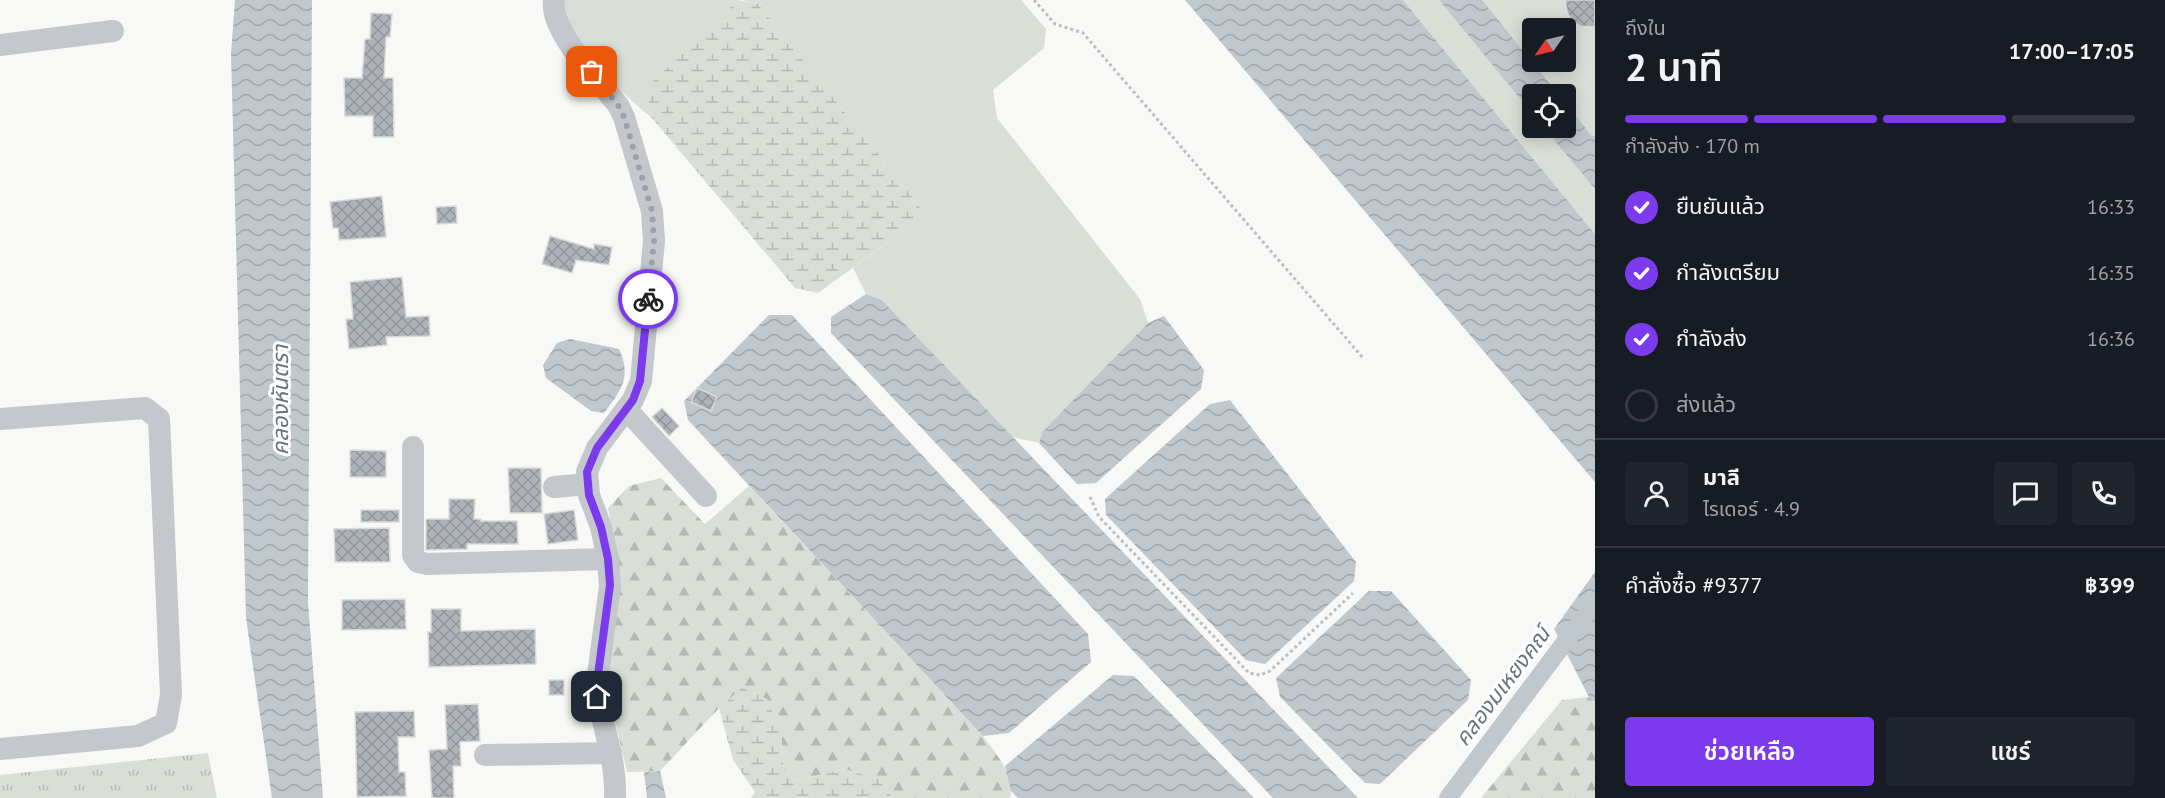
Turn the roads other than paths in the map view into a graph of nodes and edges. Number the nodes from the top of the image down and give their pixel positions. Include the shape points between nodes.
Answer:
1 (554, 0) edge
2 (113, 31) dead end
3 (0, 45) edge
4 (626, 409) junction
5 (0, 419) edge
6 (413, 447) dead end
7 (588, 484) junction
8 (554, 487) dead end
9 (706, 496) dead end
10 (608, 559) junction
11 (0, 749) edge
12 (611, 753) junction
13 (485, 755) dead end
14 (615, 798) edge

1 - 4 street via 559,27 624,117 652,211 654,241 640,381
2 - 3 street
4 - 7 street via 597,448 587,472
4 - 9 street
5 - 11 street via 145,408 159,419 171,695 165,723 138,736
6 - 10 street via 413,555 418,562
7 - 8 street
7 - 10 street
10 - 12 street via 610,585 597,697
12 - 13 street
12 - 14 street

